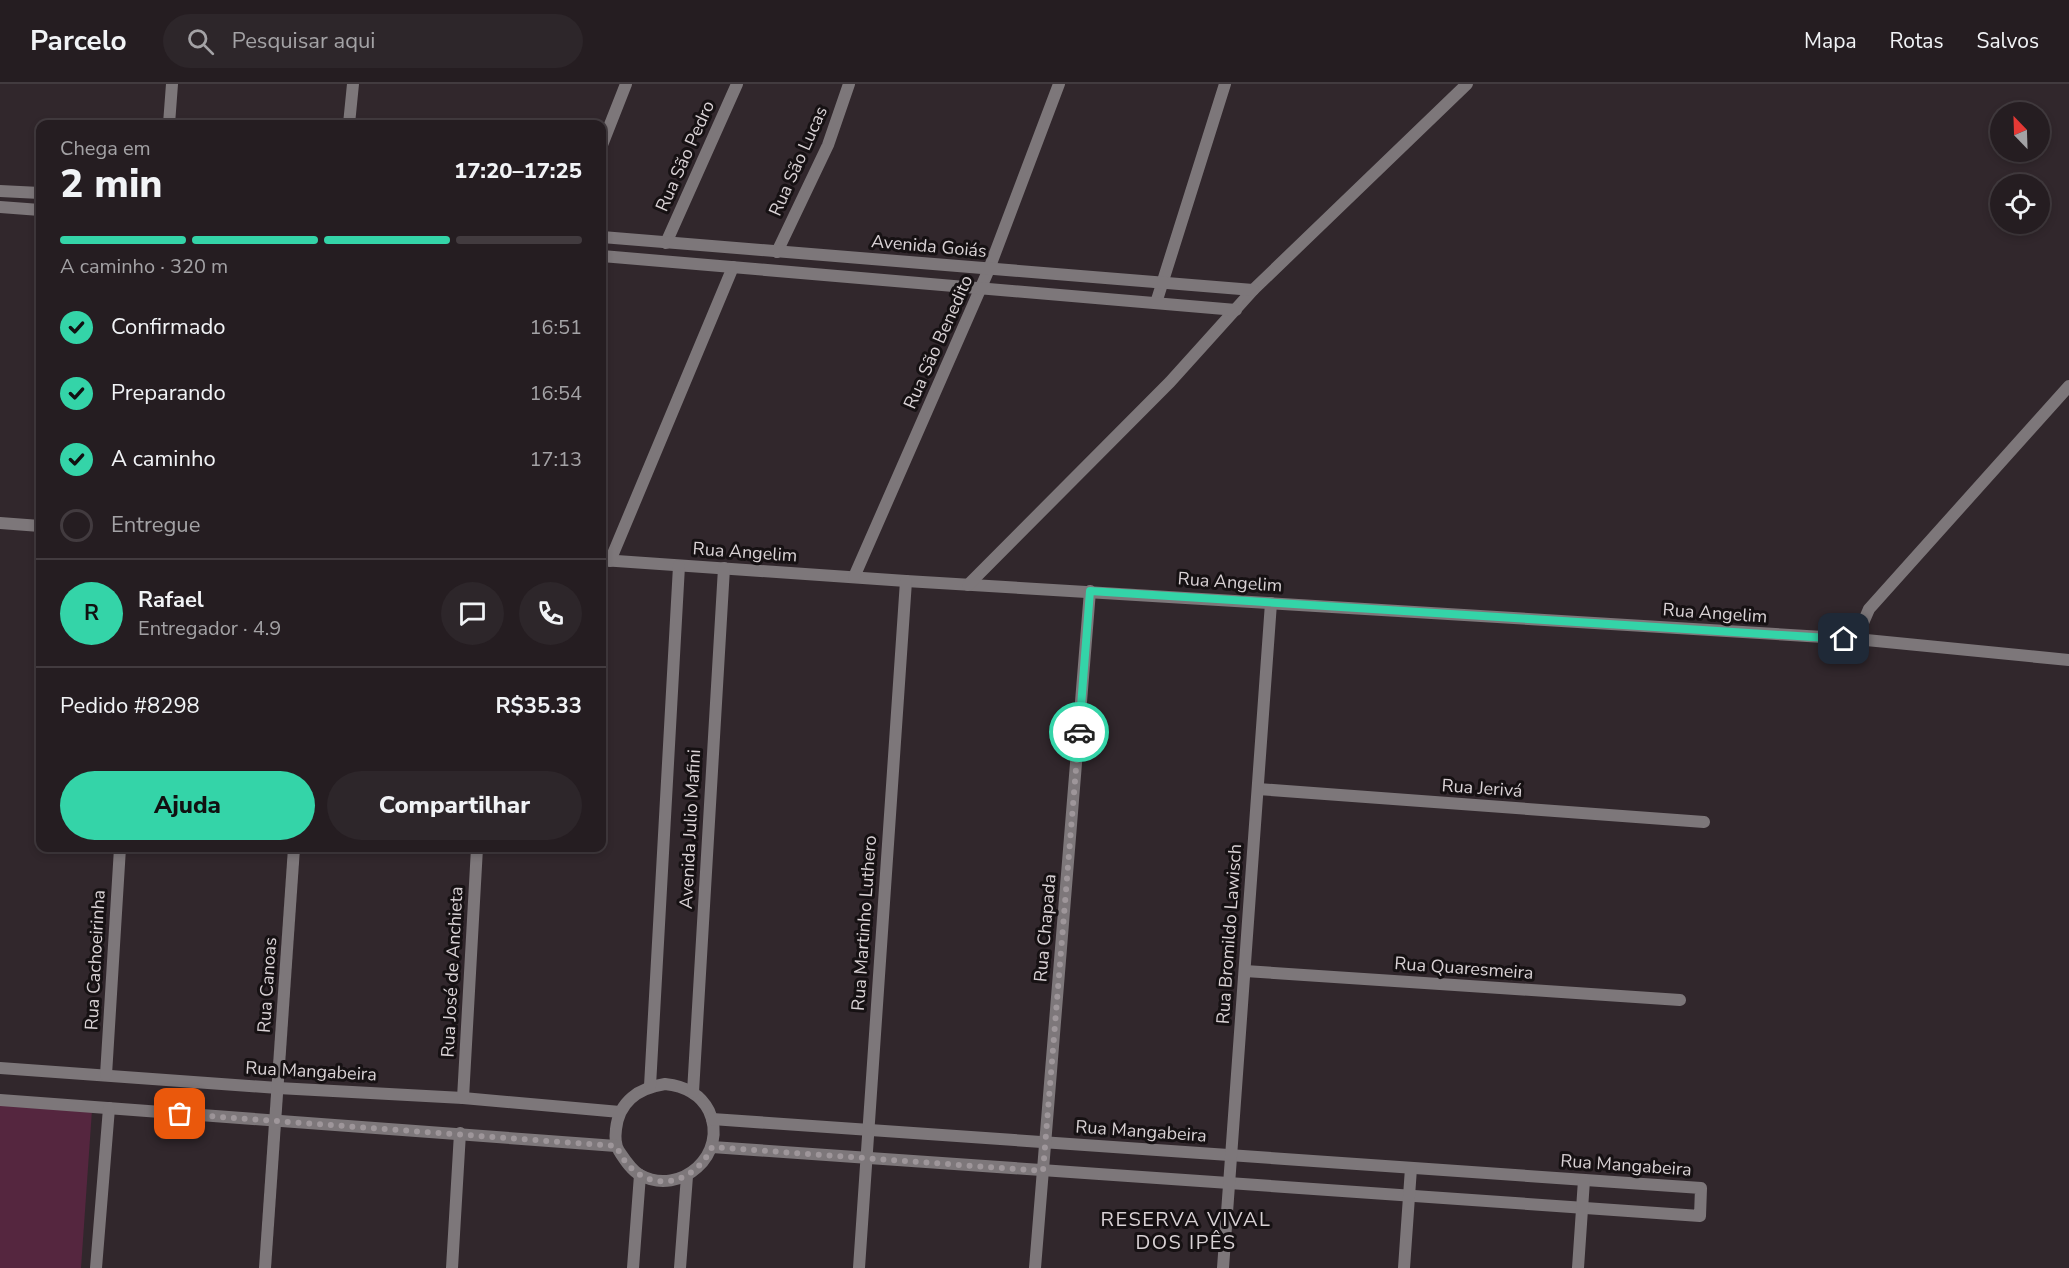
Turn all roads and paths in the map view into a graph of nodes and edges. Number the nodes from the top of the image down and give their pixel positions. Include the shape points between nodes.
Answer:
1 (172, 84) edge
2 (352, 84) edge
3 (626, 84) edge
4 (737, 84) edge
5 (849, 84) edge
6 (1059, 84) edge
7 (1225, 84) edge
8 (1467, 84) edge
9 (169, 120) edge
10 (349, 120) edge
11 (606, 135) edge
12 (0, 190) edge
13 (36, 194) edge
14 (0, 207) edge
15 (36, 210) edge
16 (606, 237) edge
17 (666, 243) junction
18 (777, 252) junction
19 (606, 256) edge
20 (733, 267) junction
21 (989, 269) junction
22 (1162, 283) junction
23 (981, 288) junction
24 (1253, 290) junction
25 (1156, 303) junction
26 (1236, 310) junction
27 (2069, 386) edge
28 (0, 523) edge
29 (36, 525) edge
30 (606, 560) edge
31 (679, 566) junction
32 (724, 568) junction
33 (854, 576) junction
34 (906, 581) junction
35 (968, 585) junction
36 (1090, 591) junction
37 (1271, 603) junction
38 (1856, 639) junction
39 (2069, 660) edge
40 (1258, 789) junction
41 (1704, 822) dead end
42 (120, 852) edge
43 (294, 852) edge
44 (477, 852) edge
45 (1245, 971) junction
46 (1680, 1000) dead end
47 (0, 1068) edge
48 (106, 1075) junction
49 (650, 1086) junction
50 (278, 1088) junction
51 (693, 1092) junction
52 (463, 1098) junction
53 (0, 1100) edge
54 (109, 1108) junction
55 (620, 1112) junction
56 (712, 1119) junction
57 (275, 1121) junction
58 (868, 1130) junction
59 (460, 1133) junction
60 (1046, 1142) junction
61 (616, 1146) junction
62 (712, 1147) junction
63 (1232, 1155) junction
64 (866, 1159) junction
65 (1411, 1168) junction
66 (1043, 1171) junction
67 (640, 1175) junction
68 (687, 1176) junction
69 (1584, 1180) junction
70 (1230, 1184) junction
71 (1409, 1196) junction
72 (1582, 1208) junction
73 (96, 1268) edge
74 (266, 1268) edge
75 (452, 1268) edge
76 (633, 1268) edge
77 (680, 1268) edge
78 (859, 1268) edge
79 (1035, 1268) edge
80 (1224, 1268) edge
81 (1404, 1268) edge
82 (1578, 1268) edge

1 - 9 street
2 - 10 street
3 - 11 street
4 - 17 street, Rua São Pedro
5 - 18 street, Rua São Lucas via 828,145
6 - 21 street, Rua São Benedito
7 - 22 street
8 - 24 street
12 - 13 street
14 - 15 street
16 - 17 street, Avenida Goiás
17 - 18 street, Avenida Goiás
18 - 21 street, Avenida Goiás
19 - 20 street, Avenida Goiás
20 - 23 street, Avenida Goiás
20 - 30 street
21 - 22 street, Avenida Goiás
21 - 23 street, Rua São Benedito
22 - 24 street, Avenida Goiás
22 - 25 street
23 - 25 street, Avenida Goiás
23 - 33 street, Rua São Benedito
24 - 26 street
25 - 26 street, Avenida Goiás
26 - 35 street
27 - 38 street via 1869,609
28 - 29 street
30 - 31 street, Rua Angelim
31 - 32 street, Rua Angelim
31 - 49 street, Avenida Julio Mafini
32 - 33 street, Rua Angelim
32 - 51 street, Avenida Julio Mafini
33 - 34 street, Rua Angelim
34 - 35 street, Rua Angelim
34 - 58 street, Rua Martinho Luthero
35 - 36 street, Rua Angelim
36 - 37 street, Rua Angelim
36 - 60 street, Rua Chapada
37 - 38 street, Rua Angelim
37 - 40 street, Rua Bromildo Lawisch
38 - 39 street, Rua Angelim
40 - 41 street, Rua Jerivá
40 - 45 street, Rua Bromildo Lawisch
42 - 48 street, Rua Cachoeirinha
43 - 50 street, Rua Canoas
44 - 52 street, Rua José de Anchieta
45 - 46 street, Rua Quaresmeira
45 - 63 street, Rua Bromildo Lawisch
47 - 48 street, Rua Mangabeira
48 - 50 street, Rua Mangabeira
49 - 51 street via 680,1086
49 - 55 street via 632,1096
50 - 52 street, Rua Mangabeira
50 - 57 street, Rua Canoas
51 - 56 street
52 - 55 street, Rua Mangabeira
53 - 54 street
54 - 57 street
54 - 73 street
55 - 61 street
56 - 58 street, Rua Mangabeira
56 - 62 street
57 - 59 street
57 - 74 street, Rua Canoas
58 - 60 street, Rua Mangabeira
58 - 64 street, Rua Martinho Luthero
59 - 61 street
59 - 75 street
60 - 63 street, Rua Mangabeira
60 - 66 street, Rua Chapada
61 - 67 street
62 - 64 street, Rua Mangabeira
62 - 68 street via 698,1169
63 - 65 street, Rua Mangabeira
63 - 70 street, Rua Bromildo Lawisch
64 - 66 street, Rua Mangabeira
64 - 78 street, Rua Martinho Luthero
65 - 69 street, Rua Mangabeira
65 - 71 street
66 - 70 street, Rua Mangabeira
66 - 79 street, Rua Chapada
67 - 68 street via 672,1181
67 - 76 street
68 - 77 street
69 - 72 street
69 - 72 street, Rua Mangabeira via 1701,1188 1700,1216
70 - 71 street, Rua Mangabeira
70 - 80 street, Rua Bromildo Lawisch
71 - 72 street, Rua Mangabeira
71 - 81 street
72 - 82 street

